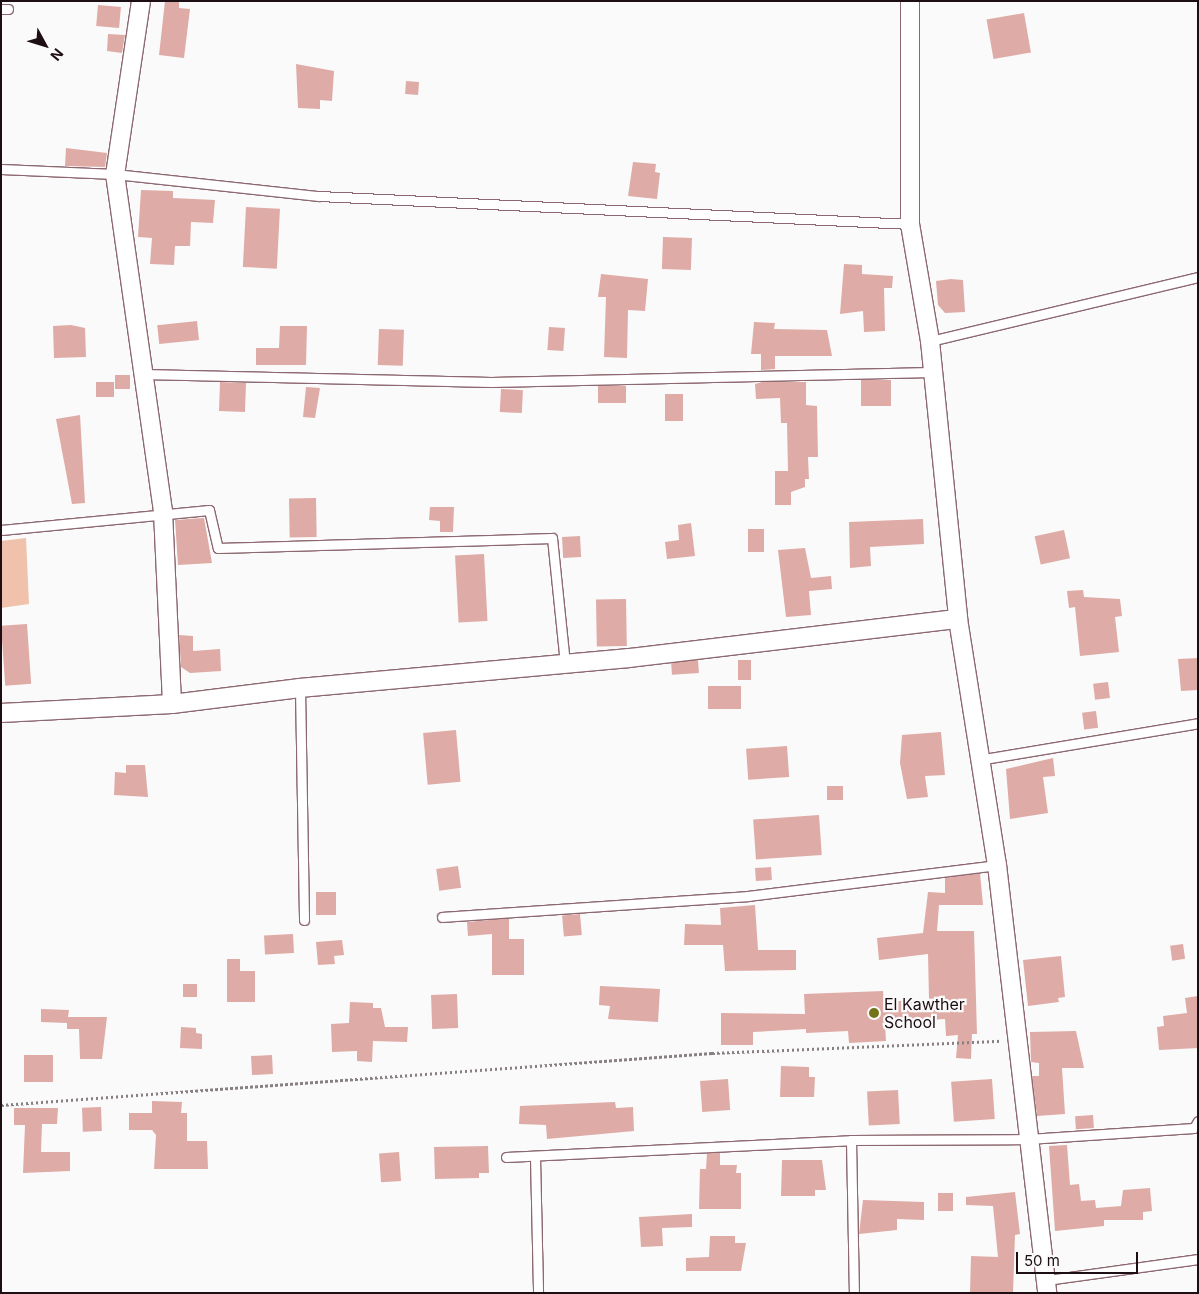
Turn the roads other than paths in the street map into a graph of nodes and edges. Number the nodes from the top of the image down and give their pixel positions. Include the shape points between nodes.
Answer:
1 (141, 1) edge
2 (910, 1) edge
3 (1, 168) edge
4 (115, 174) junction
5 (910, 224) junction
6 (1198, 276) edge
7 (930, 341) junction
8 (932, 372) junction
9 (143, 374) junction
10 (163, 512) junction
11 (1, 530) edge
12 (958, 619) junction
13 (565, 663) junction
14 (300, 688) junction
15 (172, 704) junction
16 (1, 714) edge
17 (1198, 723) edge
18 (978, 760) junction
19 (997, 865) junction
20 (442, 916) dead end
21 (304, 920) dead end
22 (1198, 1121) edge
23 (1028, 1139) junction
24 (852, 1140) junction
25 (506, 1157) dead end
26 (535, 1157) junction
27 (1198, 1259) edge
28 (1047, 1286) edge
29 (538, 1293) edge
30 (854, 1293) edge

1 - 4 street
2 - 5 street
3 - 4 lane
4 - 5 lane via 319,196
4 - 9 street
5 - 7 street
6 - 7 lane
7 - 8 street
8 - 9 lane via 491,382
8 - 12 street
9 - 10 street
10 - 11 lane
10 - 13 lane via 209,510 218,548 552,538
10 - 15 street
12 - 13 street
12 - 18 street
13 - 14 street
14 - 15 street
14 - 21 lane
15 - 16 street
17 - 18 lane
18 - 19 street
19 - 20 lane via 748,896
19 - 23 street
22 - 23 lane via 1194,1128
23 - 24 lane
23 - 28 street
24 - 26 lane
24 - 30 lane
25 - 26 lane
26 - 29 lane
27 - 28 lane

